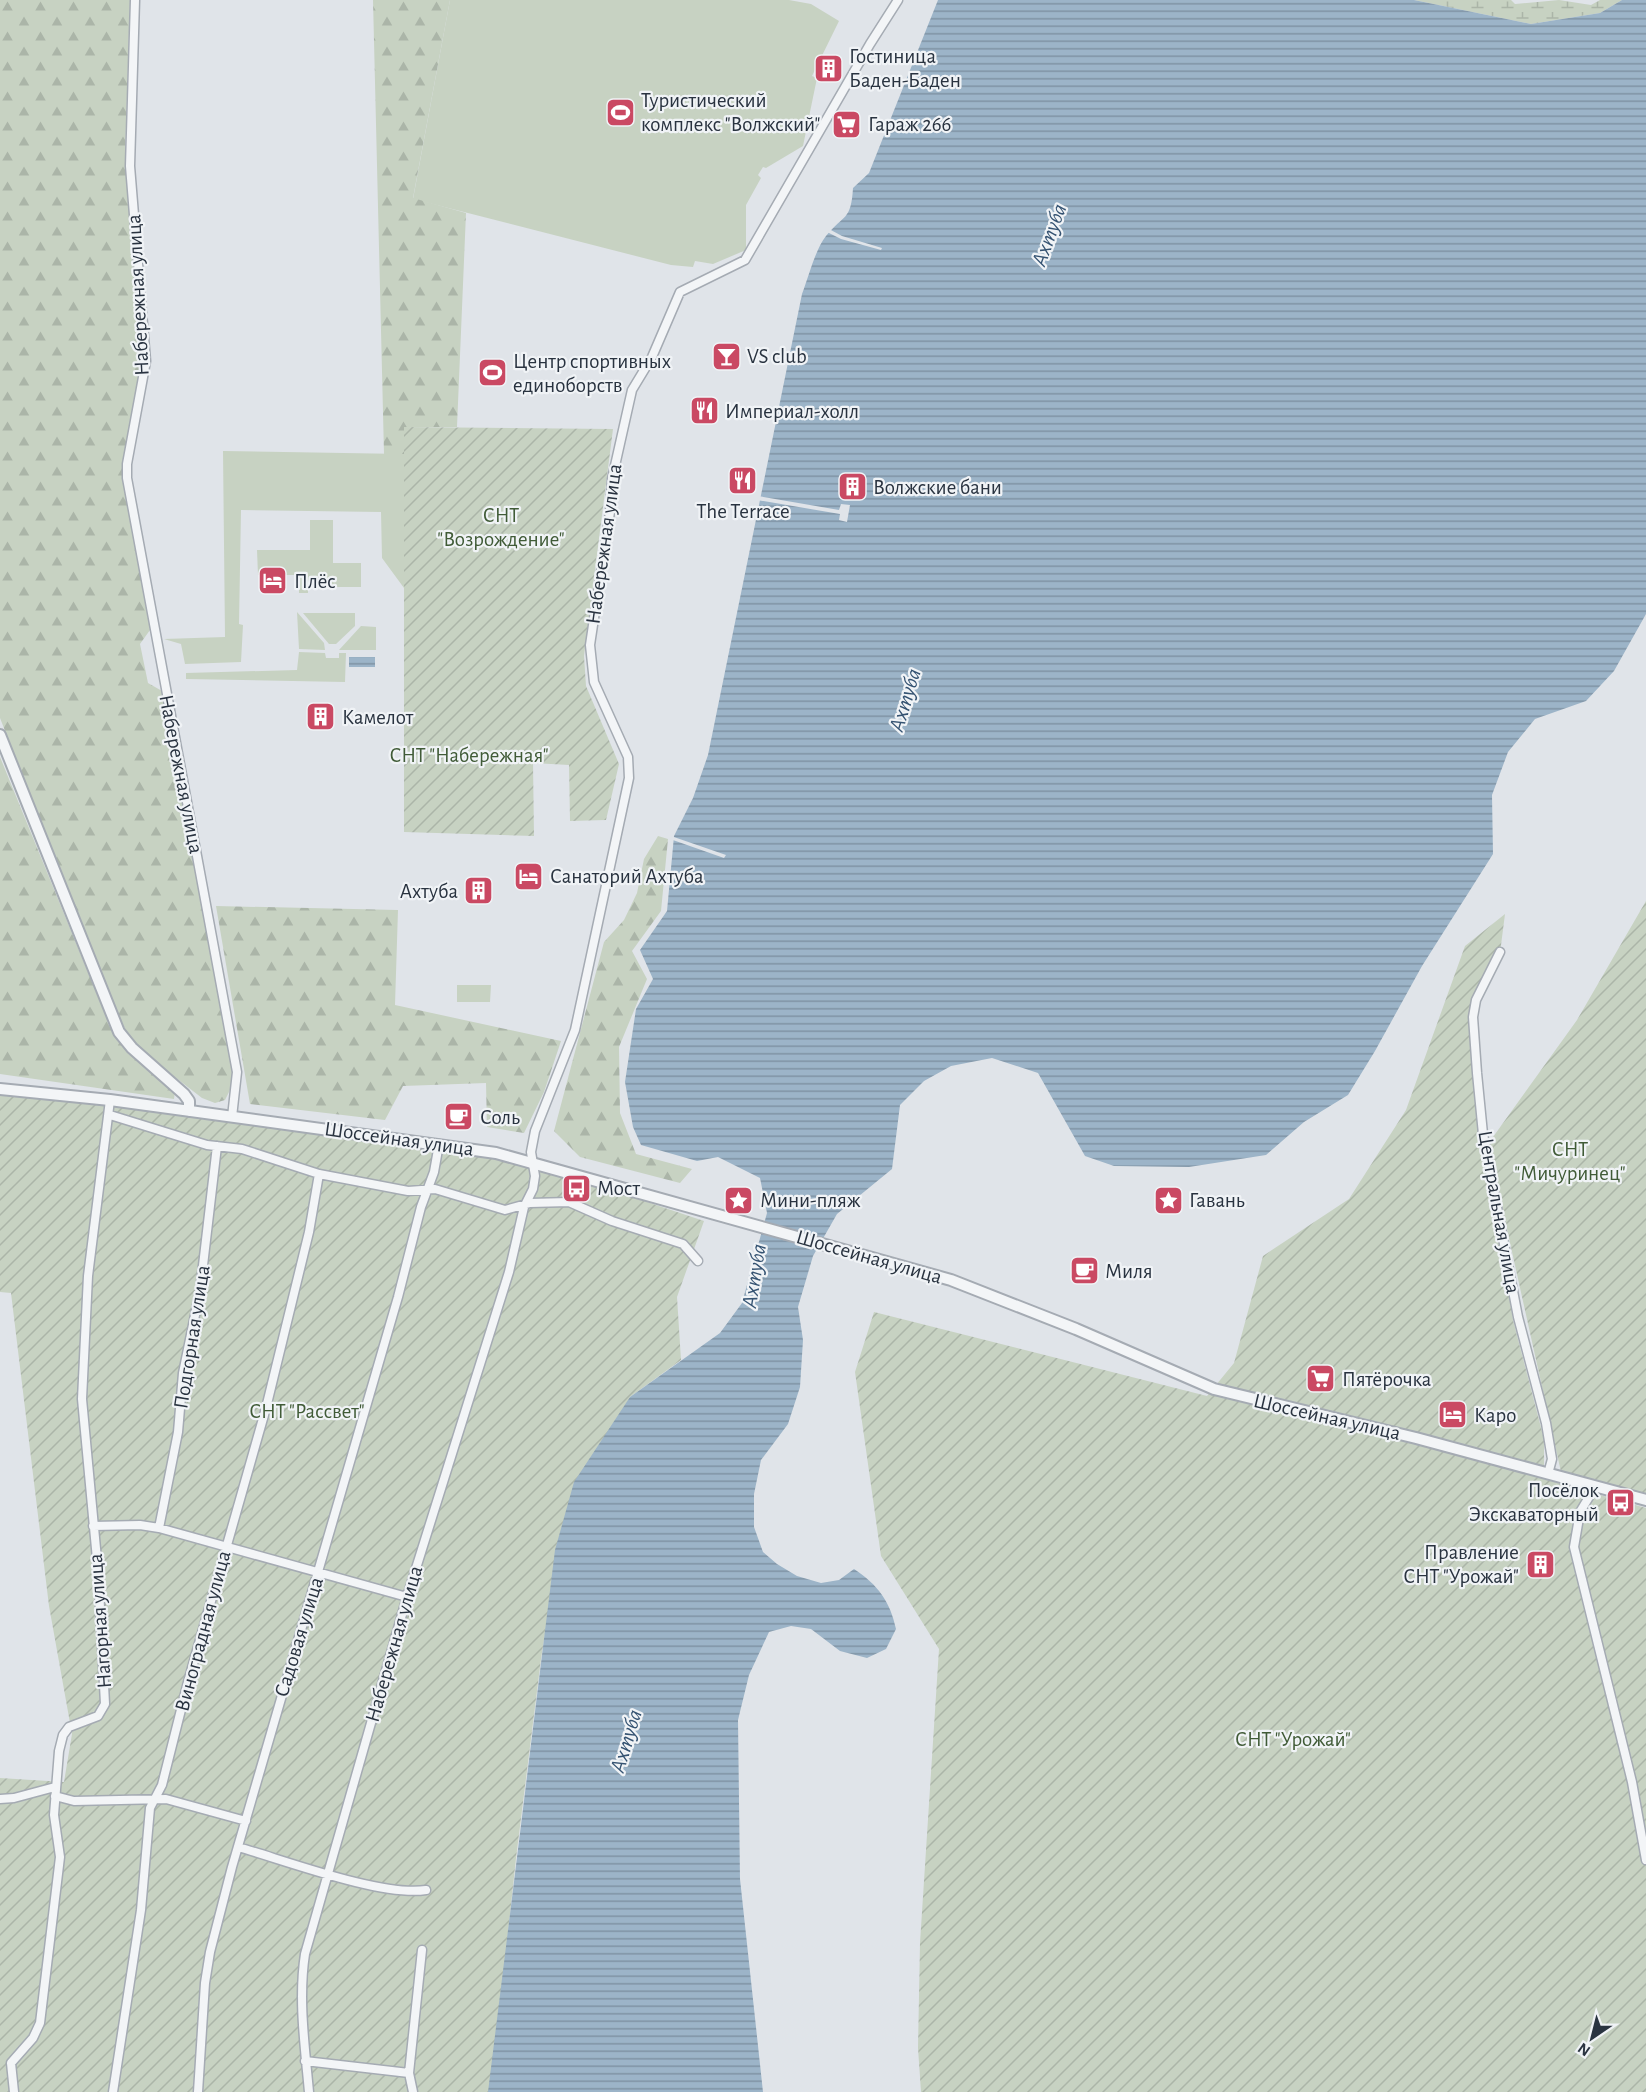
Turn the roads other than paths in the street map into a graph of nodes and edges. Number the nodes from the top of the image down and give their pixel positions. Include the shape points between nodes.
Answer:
1 (135, 0) edge
2 (898, 0) edge
3 (0, 735) edge
4 (1500, 952) dead end
5 (0, 1089) edge
6 (110, 1100) junction
7 (189, 1111) junction
8 (110, 1115) junction
9 (232, 1117) junction
10 (439, 1144) junction
11 (217, 1146) junction
12 (532, 1163) junction
13 (319, 1174) junction
14 (428, 1188) junction
15 (526, 1204) junction
16 (698, 1261) dead end
17 (1548, 1474) junction
18 (1595, 1487) junction
19 (1646, 1500) edge
20 (93, 1526) junction
21 (159, 1528) junction
22 (226, 1546) junction
23 (318, 1574) junction
24 (407, 1597) junction
25 (55, 1792) junction
26 (0, 1799) edge
27 (154, 1800) junction
28 (246, 1821) junction
29 (238, 1847) junction
30 (1646, 1860) edge
31 (327, 1872) junction
32 (426, 1890) dead end
33 (422, 1950) dead end
34 (305, 2061) junction
35 (409, 2073) junction
36 (14, 2092) edge
37 (113, 2092) edge
38 (198, 2092) edge
39 (309, 2092) edge
40 (413, 2092) edge

1 - 9 street, Набережная улица via 130,166 146,361 127,478 236,1065
2 - 12 street, Набережная улица via 745,260 680,292 652,357 632,390 612,479 590,645 594,682 628,757 629,778 575,1030 536,1131
3 - 7 street via 119,1032 184,1094
4 - 17 street, Центральная улица via 1476,1000 1473,1017 1477,1073 1483,1134 1518,1317 1546,1423 1552,1459
5 - 6 street, Шоссейная улица
6 - 7 street, Шоссейная улица
6 - 8 street, Нагорная улица
7 - 9 street, Шоссейная улица
8 - 11 street
8 - 20 street, Нагорная улица via 104,1130 85,1306 82,1399
9 - 10 street, Шоссейная улица
10 - 12 street, Шоссейная улица via 490,1151
10 - 14 street, Садовая улица
11 - 13 street via 242,1149
11 - 21 street, Подгорная улица via 200,1291
12 - 15 street, Набережная улица via 535,1176
12 - 17 street, Шоссейная улица via 970,1286 1214,1389
13 - 14 street via 408,1191
13 - 22 street, Виноградная улица via 269,1397
14 - 15 street via 505,1210
14 - 23 street, Садовая улица
15 - 16 street via 569,1202 683,1244
15 - 24 street, Набережная улица via 509,1272
17 - 18 street, Шоссейная улица
18 - 19 street, Шоссейная улица
18 - 30 street via 1580,1512 1574,1547 1632,1782
20 - 21 street
20 - 25 street, Нагорная улица via 105,1704 98,1716 75,1723 65,1731 58,1751
21 - 22 street
22 - 23 street
22 - 27 street, Виноградная улица via 162,1785
23 - 24 street
23 - 28 street, Садовая улица
24 - 31 street, Набережная улица
25 - 26 street
25 - 27 street via 74,1801
25 - 36 street, Нагорная улица via 60,1857 51,1951 40,2023 33,2038 11,2063
27 - 28 street via 166,1799
27 - 37 street, Виноградная улица
28 - 29 street, Садовая улица
29 - 31 street
29 - 38 street, Садовая улица via 210,1953
31 - 32 street via 405,1891
31 - 34 street, Набережная улица via 303,1968
33 - 35 street
34 - 35 street
34 - 39 street, Набережная улица
35 - 40 street

